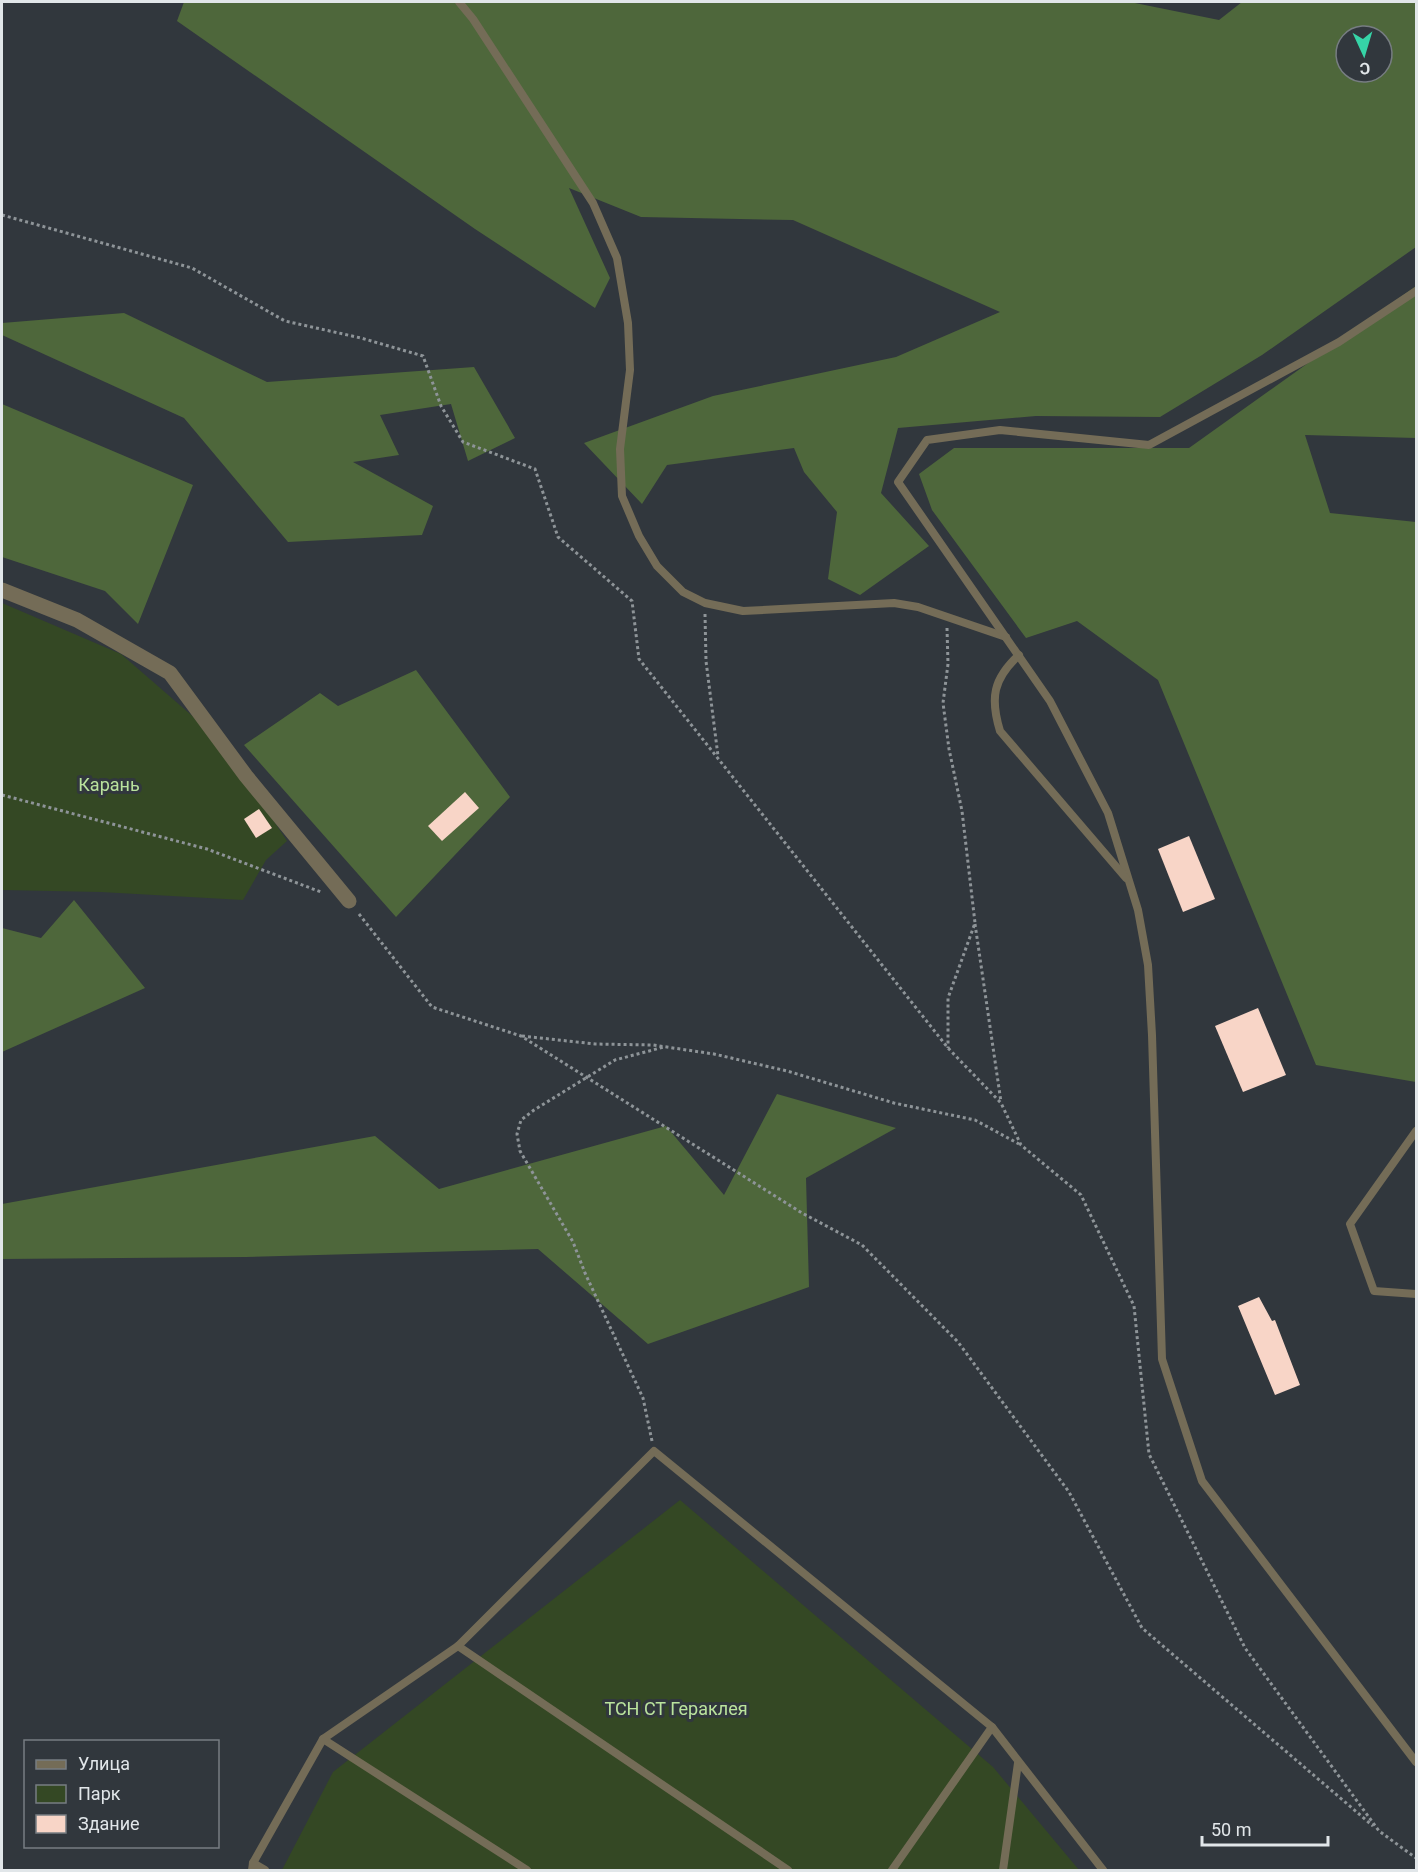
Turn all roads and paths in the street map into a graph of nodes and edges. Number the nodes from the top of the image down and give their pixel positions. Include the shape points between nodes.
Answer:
1 (459, 2) edge
2 (2, 215) edge
3 (1416, 291) edge
4 (2, 590) edge
5 (705, 603) junction
6 (946, 617) junction
7 (1006, 637) junction
8 (1019, 655) junction
9 (718, 758) junction
10 (2, 795) edge
11 (1129, 882) junction
12 (323, 893) dead end
13 (349, 901) joint
14 (975, 923) junction
15 (521, 1036) junction
16 (664, 1047) junction
17 (948, 1048) junction
18 (1001, 1104) junction
19 (1416, 1131) edge
20 (1021, 1145) junction
21 (1416, 1294) edge
22 (654, 1451) junction
23 (458, 1646) junction
24 (992, 1727) junction
25 (323, 1738) junction
26 (1416, 1762) edge
27 (1018, 1763) junction
28 (1379, 1831) junction
29 (1416, 1858) edge
30 (253, 1867) edge
31 (265, 1870) edge
32 (526, 1870) edge
33 (788, 1870) edge
34 (892, 1870) edge
35 (1003, 1870) edge
36 (1102, 1870) edge

1 - 5 lane via 593,203 617,258 628,323 630,370 620,449 622,496 657,566 683,592
2 - 9 path via 192,268 285,321 423,356 441,406 463,442 534,468 558,537 632,601 639,659
3 - 7 lane via 1339,342 1149,445 1000,430 927,441 898,482
4 - 13 street via 77,620 170,673 246,776
5 - 6 lane via 743,611 894,603
5 - 9 path via 706,661
6 - 7 lane
6 - 14 path via 948,664 943,703 962,811
7 - 8 lane
8 - 11 lane via 1050,701 1108,813
8 - 11 lane via 1005,668 996,687 993,708 1000,731
9 - 17 path
10 - 12 path via 207,849
11 - 26 lane via 1148,965 1162,1359 1202,1480
13 - 15 path via 432,1007
14 - 17 path via 948,998
14 - 18 path
15 - 16 path
15 - 28 path via 802,1213 862,1245 958,1342 1069,1492 1142,1628
16 - 20 path via 787,1071 894,1102 975,1120
16 - 22 path via 615,1060 534,1110 521,1120 517,1134 520,1151 573,1242 644,1398
17 - 18 path
18 - 20 path
19 - 21 lane via 1350,1224 1374,1291
20 - 28 path via 1081,1195 1134,1306 1149,1454 1245,1648
22 - 23 lane
22 - 24 lane
23 - 25 lane
23 - 33 lane
24 - 27 lane
24 - 34 lane
25 - 30 lane
25 - 32 lane
27 - 35 lane
27 - 36 lane
28 - 29 path
30 - 31 lane

